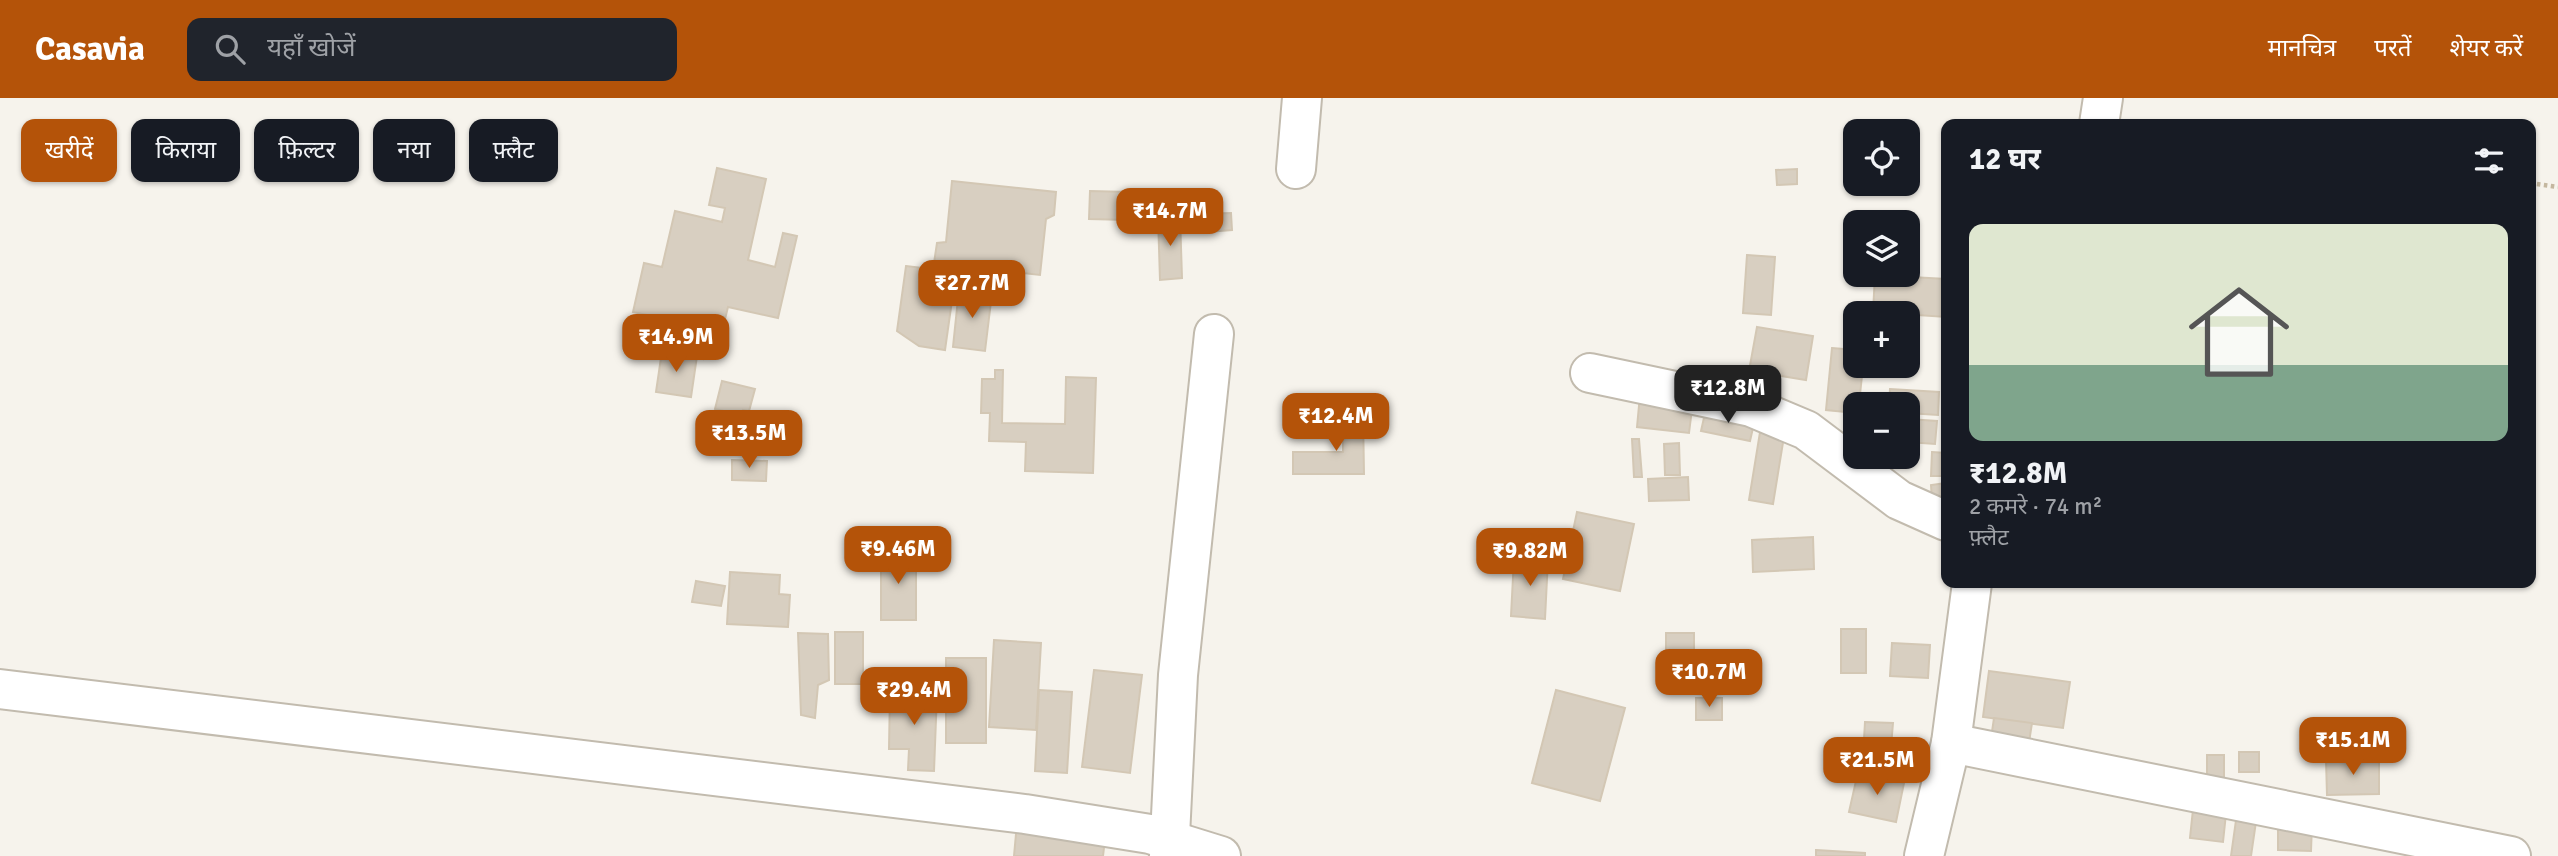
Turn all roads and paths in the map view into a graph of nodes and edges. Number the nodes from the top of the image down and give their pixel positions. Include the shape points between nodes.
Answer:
1 (1302, 98) edge
2 (2103, 98) edge
3 (2100, 119) edge
4 (1296, 169) dead end
5 (2536, 185) edge
6 (2558, 187) edge
7 (1214, 334) dead end
8 (1591, 373) dead end
9 (1941, 519) edge
10 (1971, 588) edge
11 (0, 689) edge
12 (1951, 743) junction
13 (1170, 848) edge
14 (1221, 856) edge
15 (1924, 856) edge
16 (2511, 856) edge

1 - 4 street
2 - 3 street
5 - 6 path
7 - 13 street via 1178,675
8 - 9 street via 1751,407 1805,430 1899,500
10 - 12 street
11 - 13 street via 1107,825
12 - 15 street
12 - 16 street
13 - 14 street

